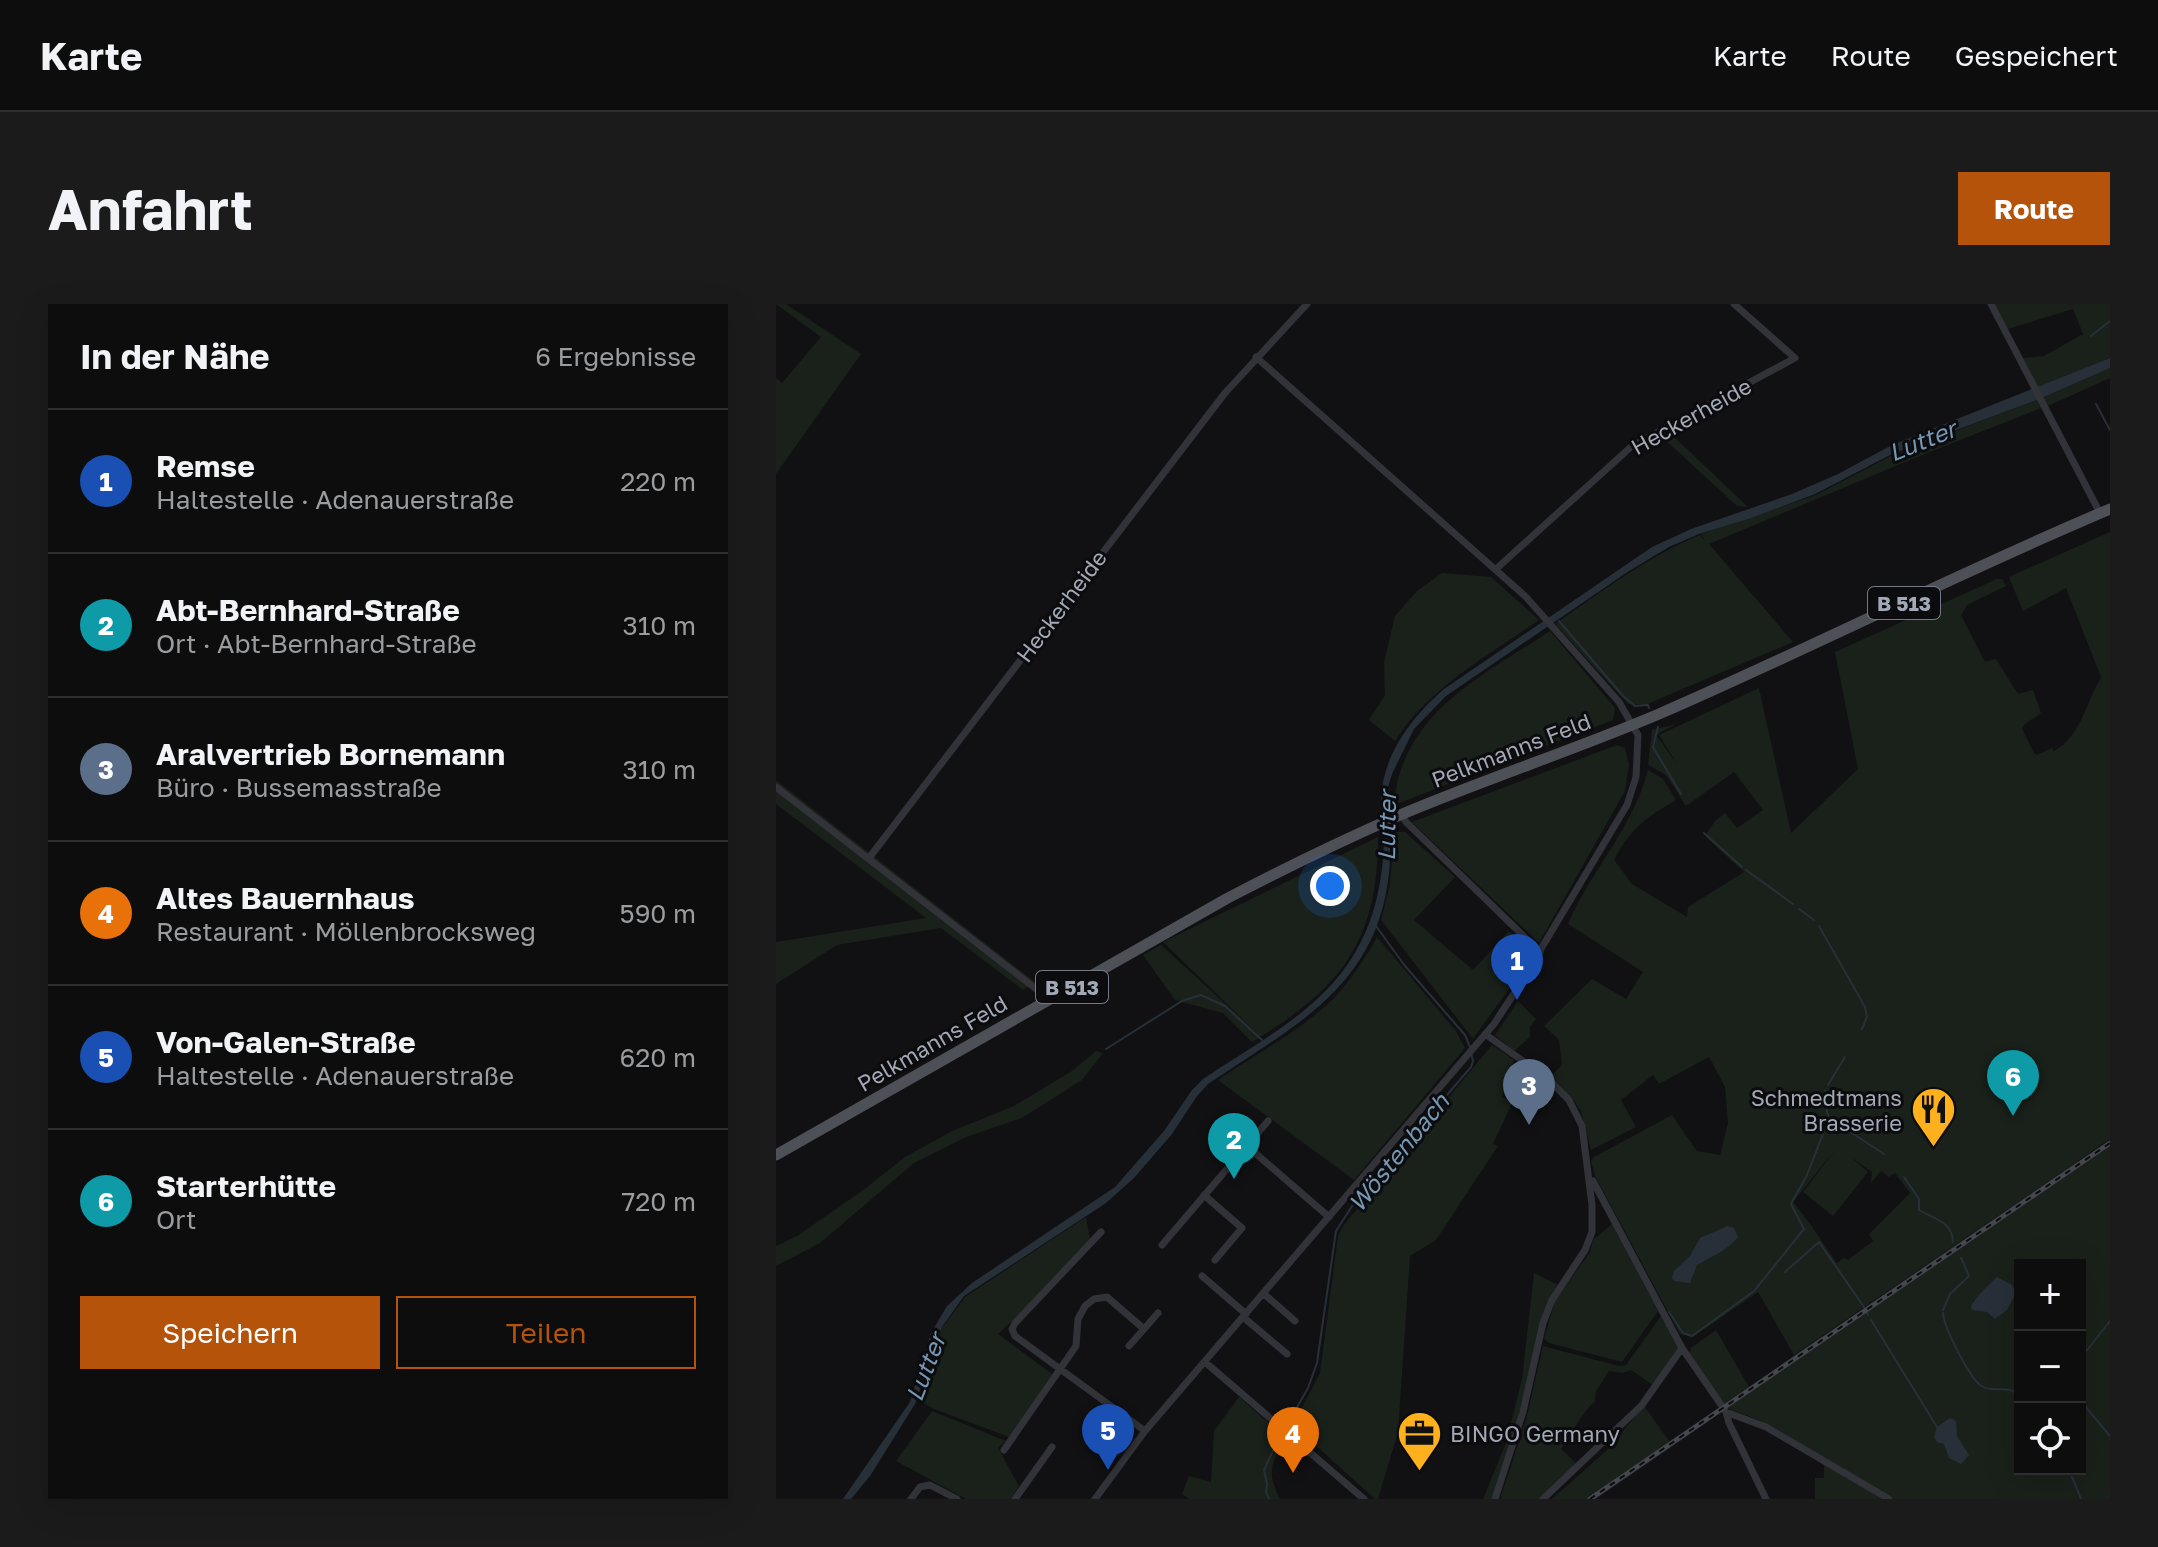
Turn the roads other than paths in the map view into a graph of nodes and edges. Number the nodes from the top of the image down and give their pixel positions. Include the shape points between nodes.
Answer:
1 (1307, 304) edge
2 (1734, 304) edge
3 (1991, 304) edge
4 (1256, 357) junction
5 (2105, 511) edge
6 (1496, 569) junction
7 (1634, 724) junction
8 (776, 787) edge
9 (1398, 816) junction
10 (869, 858) junction
11 (1540, 952) junction
12 (1049, 999) junction
13 (1485, 1034) junction
14 (1268, 1121) dead end
15 (1247, 1146) junction
16 (776, 1155) edge
17 (1590, 1175) junction
18 (1204, 1195) junction
19 (1329, 1217) junction
20 (1101, 1232) dead end
21 (1162, 1245) dead end
22 (1215, 1260) dead end
23 (1202, 1276) dead end
24 (1264, 1294) junction
25 (1158, 1313) dead end
26 (1245, 1316) junction
27 (1295, 1321) dead end
28 (1144, 1329) junction
29 (1129, 1346) dead end
30 (1682, 1348) junction
31 (1287, 1354) dead end
32 (1205, 1362) junction
33 (1060, 1369) junction
34 (1726, 1412) junction
35 (1145, 1431) junction
36 (1052, 1447) dead end
37 (1004, 1450) dead end
38 (911, 1499) edge
39 (957, 1499) edge
40 (1015, 1499) edge
41 (1095, 1499) edge
42 (1364, 1499) edge
43 (1495, 1499) edge
44 (1543, 1499) edge
45 (1766, 1499) edge
46 (1889, 1499) edge

1 - 4 street, Heckerheide
2 - 6 street, Heckerheide via 1795,358 1632,446
3 - 5 street
4 - 6 street
4 - 10 street, Heckerheide
5 - 7 main road, Pelkmanns Feld / B 513
6 - 7 street via 1543,614
7 - 9 main road, Pelkmanns Feld / B 513
7 - 11 street via 1638,766 1627,805
8 - 10 street
9 - 11 street
9 - 12 main road, Pelkmanns Feld / B 513 via 1226,899
10 - 12 street
11 - 13 street
12 - 16 main road, Pelkmanns Feld / B 513
13 - 17 street via 1569,1100 1582,1126
13 - 19 street
14 - 15 street
15 - 18 street
15 - 19 street
17 - 30 street
17 - 43 street via 1592,1232 1543,1323 1523,1412
18 - 21 street
18 - 22 street via 1242,1228
19 - 24 street
20 - 33 street via 1012,1329
23 - 26 street
24 - 26 street
24 - 27 street
25 - 28 street
26 - 31 street
26 - 32 street
28 - 29 street
28 - 33 street via 1107,1297 1094,1299 1078,1319 1076,1346
30 - 34 street
30 - 44 street via 1642,1405
32 - 35 street
32 - 42 street
33 - 35 street
33 - 37 street
34 - 45 street
34 - 46 street via 1766,1427
35 - 41 street
36 - 40 street
38 - 39 street via 920,1487 930,1485

